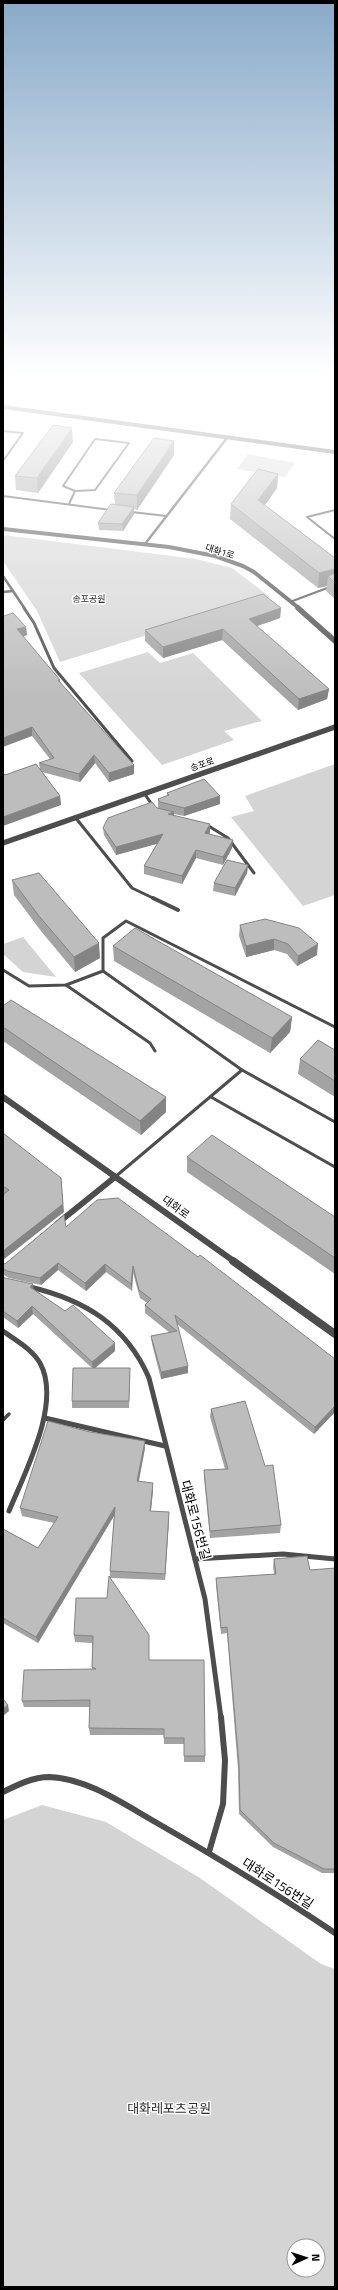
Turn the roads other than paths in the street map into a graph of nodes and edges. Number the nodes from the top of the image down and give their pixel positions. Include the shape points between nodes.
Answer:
1 (64, 485) edge
2 (99, 485) edge
3 (191, 485) edge
4 (74, 491) junction
5 (3, 496) edge
6 (69, 504) junction
7 (116, 510) edge
8 (335, 510) edge
9 (124, 511) edge
10 (167, 516) junction
11 (3, 529) edge
12 (335, 539) edge
13 (145, 544) junction
14 (3, 576) edge
15 (335, 585) edge
16 (13, 591) junction
17 (3, 592) edge
18 (289, 602) junction
19 (335, 641) edge
20 (335, 727) edge
21 (132, 761) edge
22 (144, 793) junction
23 (158, 813) edge
24 (75, 817) junction
25 (200, 824) edge
26 (3, 843) edge
27 (254, 873) dead end
28 (178, 910) dead end
29 (3, 970) edge
30 (103, 971) junction
31 (66, 986) junction
32 (335, 1027) edge
33 (155, 1051) dead end
34 (242, 1070) junction
35 (3, 1097) edge
36 (211, 1097) junction
37 (335, 1122) edge
38 (335, 1167) edge
39 (115, 1177) junction
40 (51, 1228) edge
41 (26, 1286) edge
42 (3, 1331) edge
43 (335, 1334) edge
44 (9, 1414) dead end
45 (45, 1418) junction
46 (3, 1420) edge
47 (165, 1446) junction
48 (9, 1511) dead end
49 (195, 1559) junction
50 (335, 1559) edge
51 (3, 1792) edge
52 (210, 1852) junction
53 (335, 1933) edge

1 - 4 lane
2 - 4 lane via 95,490
3 - 10 street
4 - 6 lane
5 - 6 lane
6 - 7 lane
8 - 12 lane via 307,517
9 - 10 lane
10 - 13 street
11 - 13 street, 대화1로
13 - 18 street, 대화1로 via 201,553 244,567
14 - 16 street
15 - 18 lane
16 - 17 street
16 - 21 street via 34,623 54,668
18 - 19 street, 대화1로
20 - 22 street, 송포로
22 - 23 street
22 - 24 street, 송포로
24 - 26 street, 송포로
24 - 28 street via 132,888
25 - 27 street via 214,827 231,843
29 - 31 lane via 29,986
30 - 31 lane
30 - 32 lane via 103,938 126,921
30 - 34 lane
31 - 33 lane via 150,1042
34 - 36 lane
34 - 37 lane
35 - 39 street, 대화로
36 - 38 lane
36 - 39 lane
39 - 40 street
39 - 43 street, 대화로
41 - 47 street, 대화로156번길 via 44,1290 88,1308 132,1346 143,1362 147,1374
42 - 45 street via 33,1354 40,1364 48,1390
44 - 46 lane
45 - 47 street
45 - 48 street
47 - 49 street, 대화로156번길
49 - 50 street via 268,1553 315,1554
49 - 52 street, 대화로156번길 via 208,1621 225,1760 223,1804
51 - 52 street, 대화로156번길 via 27,1780 40,1777 67,1781 119,1802
52 - 53 street, 대화로156번길

